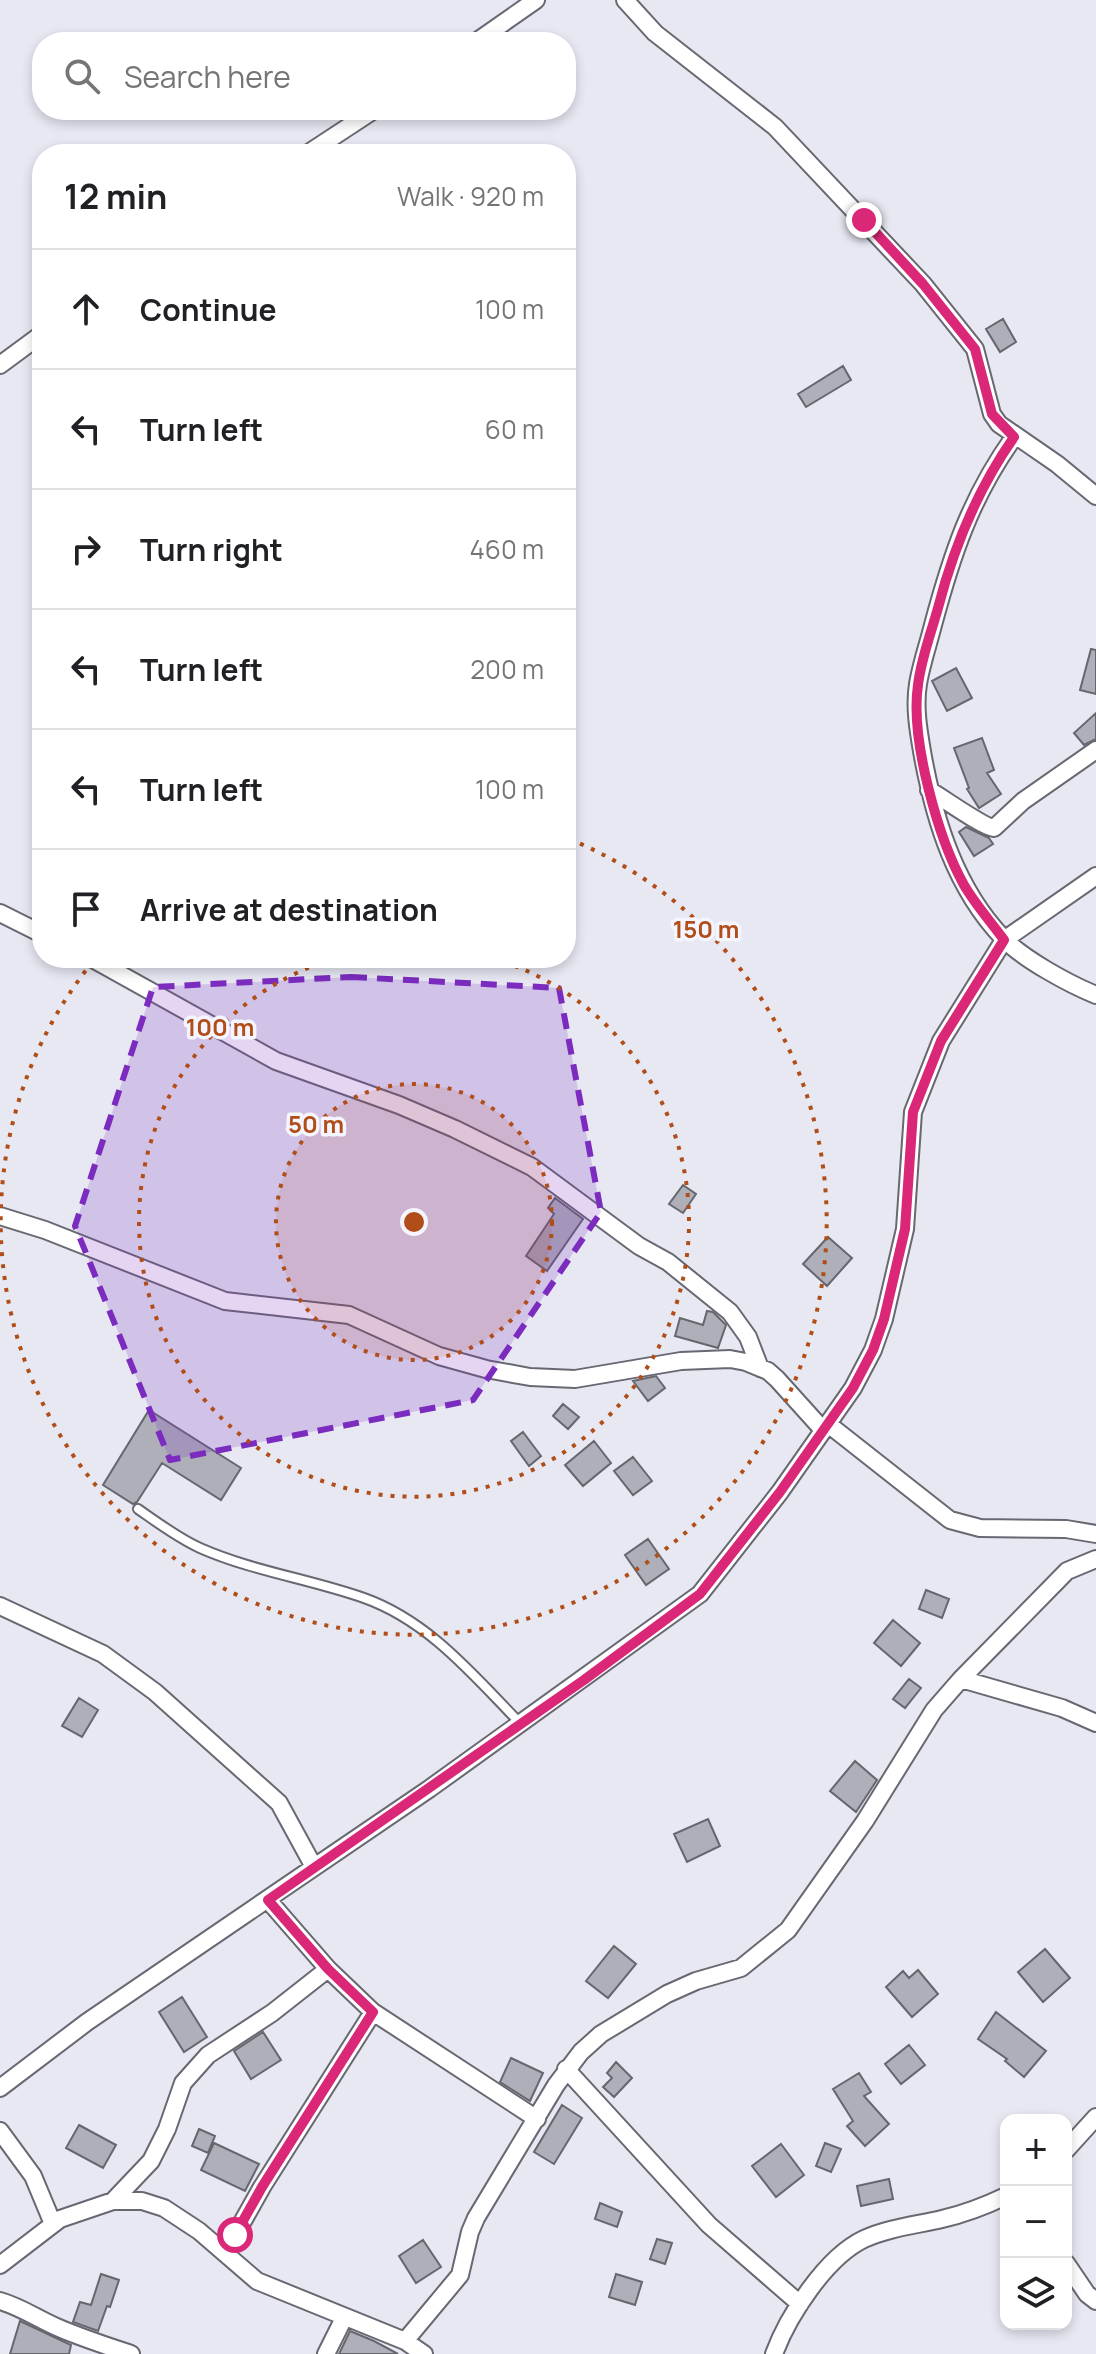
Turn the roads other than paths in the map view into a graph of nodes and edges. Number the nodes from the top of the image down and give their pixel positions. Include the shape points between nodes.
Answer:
1 (536, 0) edge
2 (625, 0) edge
3 (490, 32) edge
4 (359, 120) edge
5 (322, 144) edge
6 (32, 341) edge
7 (0, 365) edge
8 (1014, 437) junction
9 (1096, 496) edge
10 (1096, 750) edge
11 (929, 790) junction
12 (1096, 876) edge
13 (0, 913) edge
14 (32, 929) edge
15 (1004, 940) junction
16 (109, 968) edge
17 (1096, 995) edge
18 (0, 1216) edge
19 (760, 1368) junction
20 (825, 1427) junction
21 (138, 1509) dead end
22 (1096, 1534) edge
23 (1096, 1559) edge
24 (0, 1606) edge
25 (961, 1679) junction
26 (1096, 1723) edge
27 (521, 1724) junction
28 (314, 1867) junction
29 (268, 1900) junction
30 (328, 1969) junction
31 (373, 2012) junction
32 (566, 2069) junction
33 (0, 2088) edge
34 (1096, 2117) edge
35 (537, 2119) junction
36 (0, 2131) edge
37 (1072, 2143) edge
38 (1000, 2199) edge
39 (113, 2201) junction
40 (53, 2224) junction
41 (225, 2253) junction
42 (0, 2265) edge
43 (1072, 2272) edge
44 (0, 2301) edge
45 (1096, 2301) edge
46 (800, 2304) junction
47 (344, 2318) junction
48 (89, 2341) junction
49 (405, 2341) junction
50 (78, 2354) edge
51 (131, 2354) edge
52 (326, 2354) edge
53 (424, 2354) edge
54 (774, 2354) edge

1 - 3 street
2 - 8 street via 655,33 775,127 923,284 975,349 992,414
4 - 5 street
6 - 7 street
8 - 9 street
8 - 11 street via 962,529 917,686
10 - 11 street via 994,828
11 - 15 street via 965,887
12 - 15 street
13 - 14 street
15 - 17 street
15 - 20 street via 941,1041 913,1112 905,1229 884,1319 853,1388
16 - 19 street via 276,1061 399,1105 532,1167 639,1246 675,1266 730,1312 748,1337
18 - 19 street via 225,1301 349,1315 439,1356 486,1369 575,1379 695,1360 730,1359
19 - 20 street
20 - 22 street via 950,1520 980,1528
20 - 27 street via 700,1594
21 - 27 lane via 201,1548 365,1598 409,1620 448,1649
23 - 25 street via 1067,1571
24 - 28 street via 103,1654 155,1692 279,1803
25 - 26 street
25 - 32 street via 934,1710 788,1930 741,1968 667,1994 613,2027
27 - 28 street
28 - 29 street
29 - 30 street
29 - 33 street via 111,2005
30 - 31 street
30 - 39 street via 200,2063 183,2083 151,2161
31 - 35 street
31 - 41 street
32 - 35 street
32 - 46 street via 709,2225
34 - 37 street
35 - 49 street via 476,2218 460,2275
36 - 40 street via 33,2176
38 - 46 street via 864,2239 841,2254
39 - 40 street
39 - 41 street via 164,2208
40 - 42 street
41 - 47 street via 257,2281
43 - 45 street
44 - 48 street
46 - 54 street
47 - 49 street
47 - 52 street
48 - 50 street
48 - 51 street
49 - 53 street

